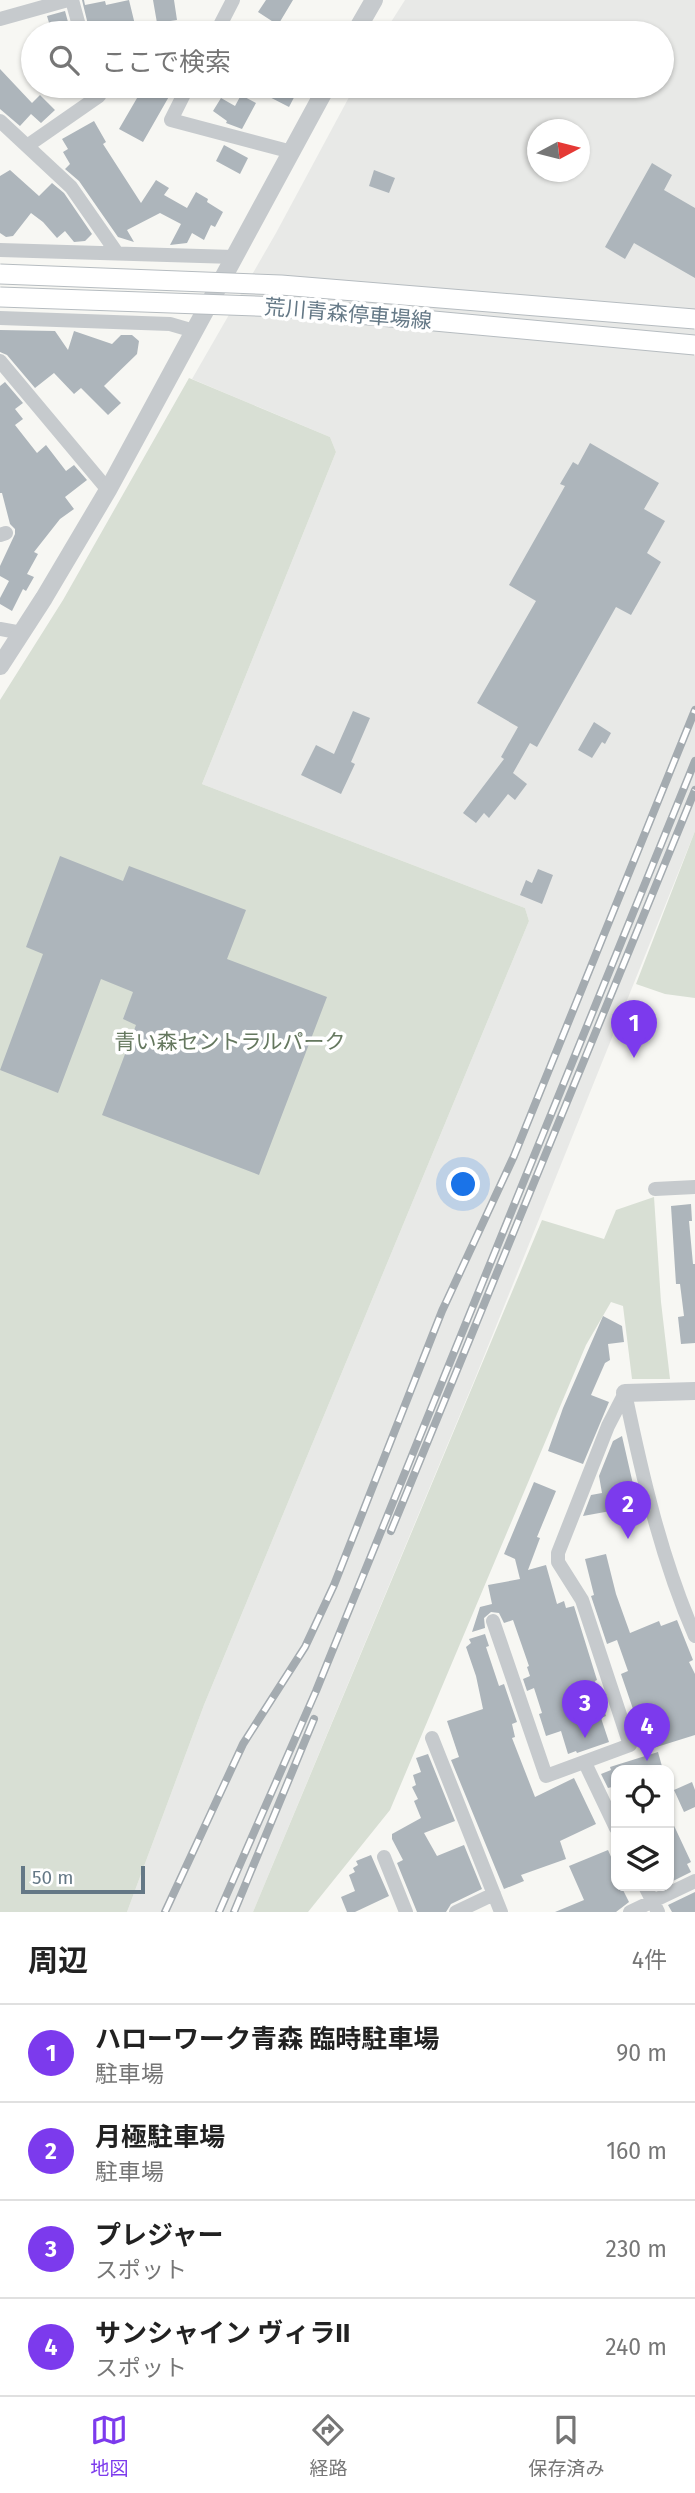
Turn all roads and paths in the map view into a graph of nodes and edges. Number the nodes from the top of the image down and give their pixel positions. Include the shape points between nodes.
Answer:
1 (70, 0) edge
2 (233, 0) edge
3 (370, 1) edge
4 (0, 19) edge
5 (77, 21) edge
6 (222, 21) edge
7 (361, 21) edge
8 (96, 98) edge
9 (182, 98) edge
10 (321, 98) edge
11 (0, 121) edge
12 (27, 146) junction
13 (292, 152) junction
14 (0, 250) edge
15 (117, 253) junction
16 (234, 257) junction
17 (0, 274) edge
18 (0, 297) edge
19 (0, 318) edge
20 (695, 319) edge
21 (194, 331) junction
22 (695, 345) edge
23 (0, 361) edge
24 (108, 490) junction
25 (0, 629) edge
26 (22, 633) junction
27 (0, 666) edge
28 (695, 1187) edge
29 (655, 1189) dead end
30 (695, 1391) edge
31 (625, 1393) junction
32 (493, 1621) dead end
33 (695, 1636) edge
34 (432, 1738) dead end
35 (584, 1763) junction
36 (611, 1818) edge
37 (384, 1857) dead end
38 (695, 1881) edge
39 (647, 1891) edge
40 (494, 1894) junction
41 (655, 1907) edge
42 (406, 1912) edge
43 (456, 1912) edge
44 (501, 1912) edge
45 (630, 1912) edge

1 - 4 street
1 - 5 street
2 - 6 street
3 - 7 street
8 - 12 street
9 - 13 street via 171,120
10 - 13 street
11 - 12 street
12 - 15 street via 71,187
13 - 16 street
14 - 15 street
15 - 16 street
16 - 21 street
17 - 20 main road, 荒川青森停車場線, bridge via 281,285
18 - 22 main road, 荒川青森停車場線, bridge via 282,307
19 - 21 street via 170,324
21 - 24 street
23 - 24 street
24 - 26 street
25 - 26 street
26 - 27 street
28 - 29 street
30 - 31 street
31 - 33 street via 664,1554
31 - 35 street via 558,1553 558,1562 582,1600 630,1745
32 - 35 street via 547,1776
34 - 40 street
35 - 36 street
37 - 42 street
38 - 41 street
39 - 41 street
40 - 43 street
40 - 44 street
41 - 45 street

